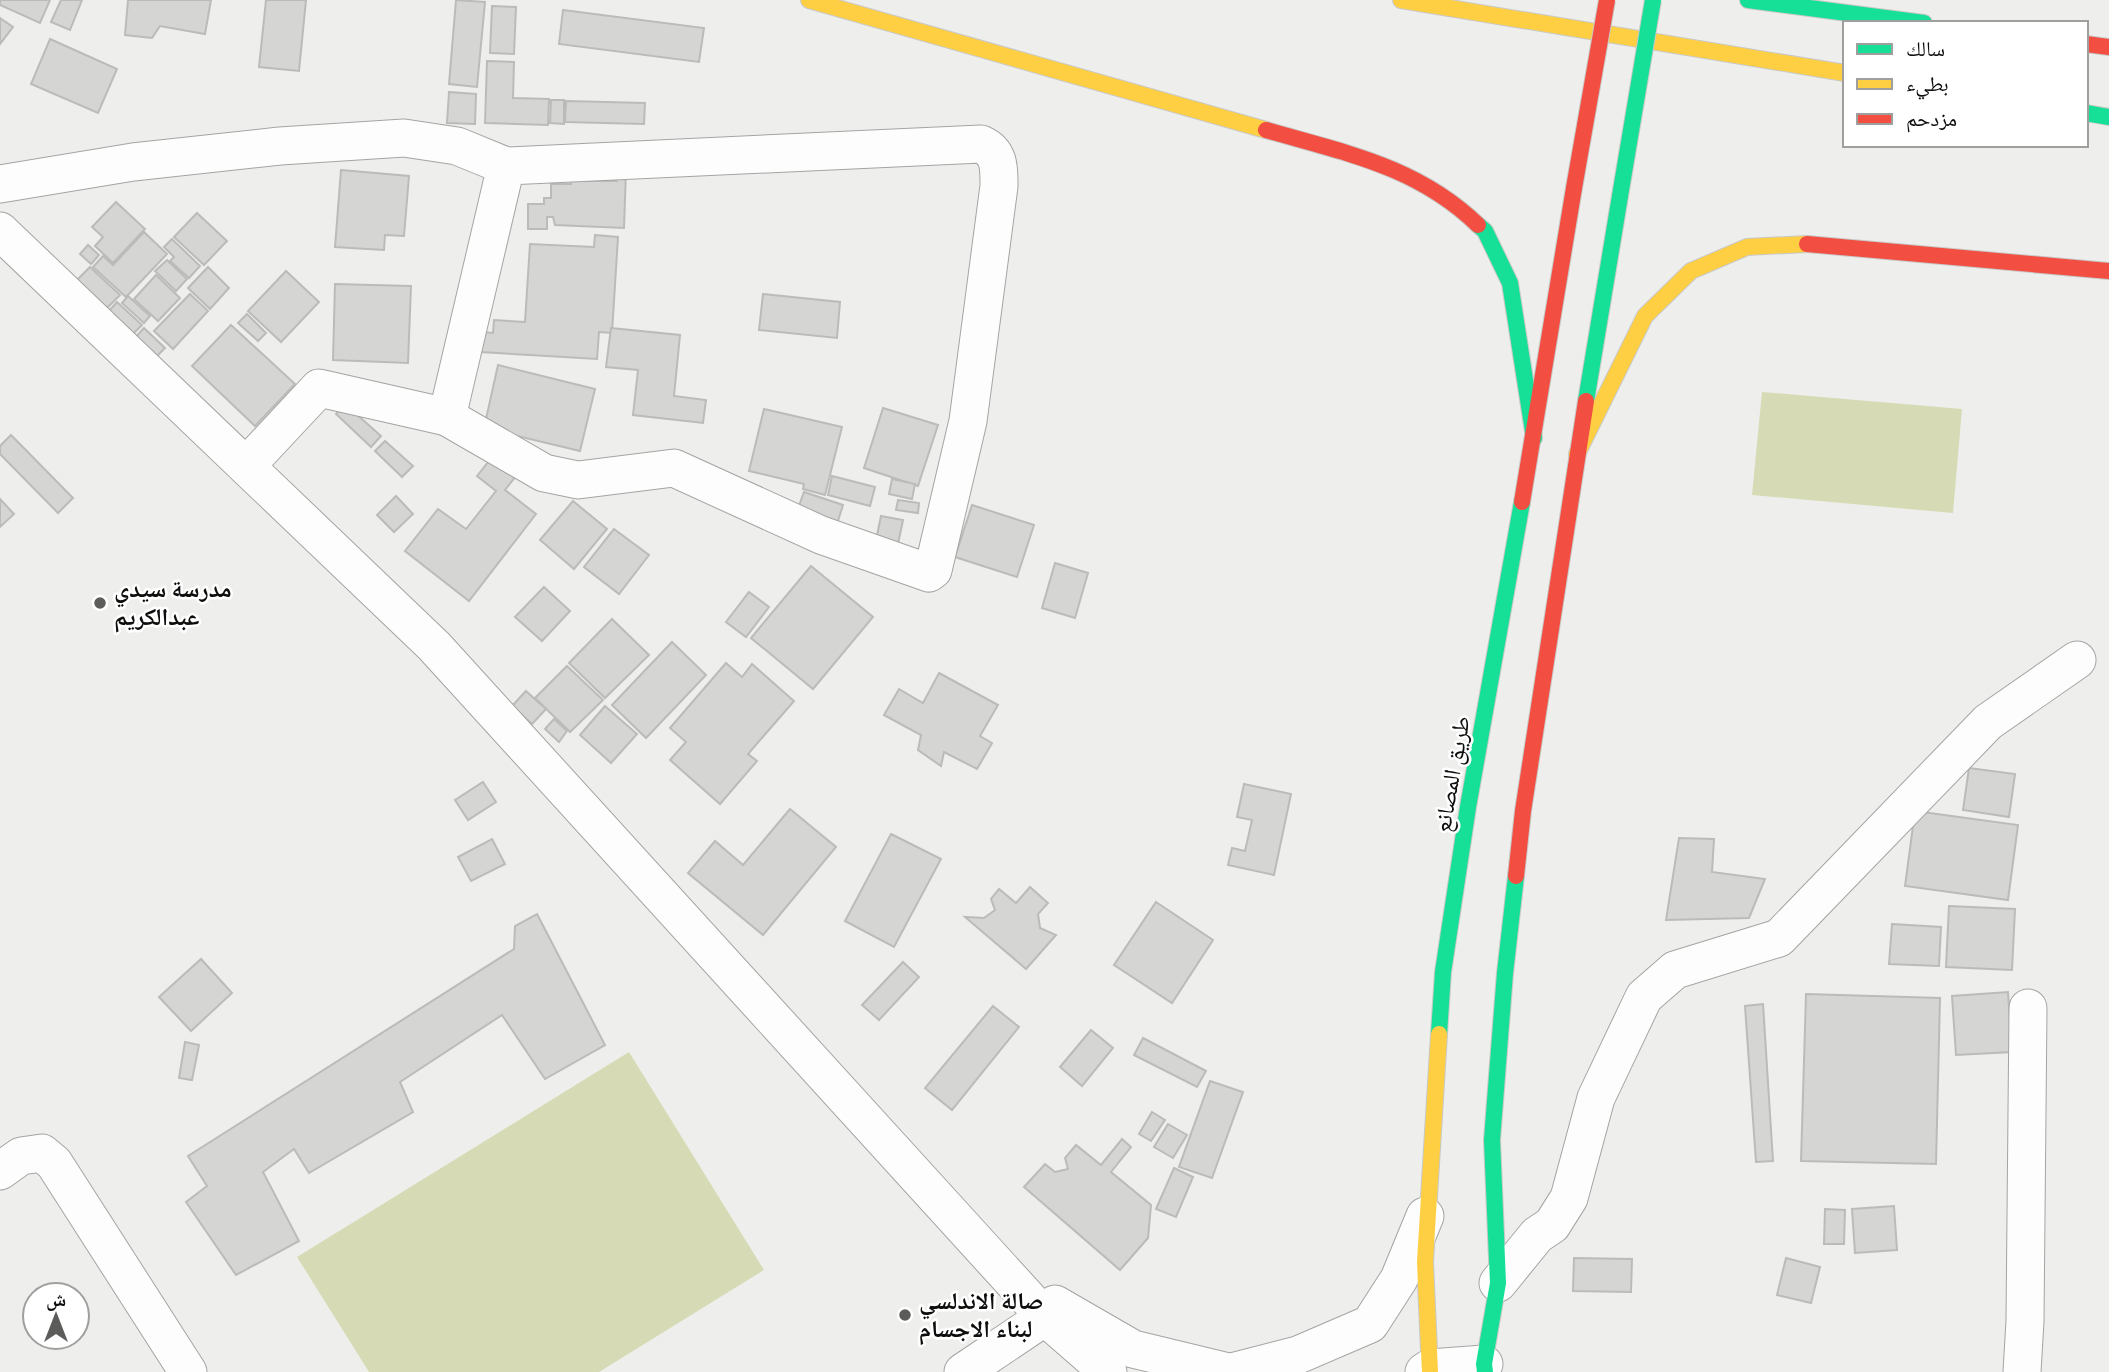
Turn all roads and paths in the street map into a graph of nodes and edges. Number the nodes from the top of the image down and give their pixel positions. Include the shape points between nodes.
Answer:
1 (809, 0) edge
2 (1401, 0) edge
3 (1607, 0) edge
4 (1653, 0) edge
5 (1748, 0) edge
6 (1902, 14) edge
7 (2088, 44) edge
8 (2109, 47) edge
9 (1843, 74) edge
10 (2088, 113) edge
11 (2109, 117) edge
12 (506, 166) junction
13 (0, 184) edge
14 (0, 231) edge
15 (2109, 271) edge
16 (447, 417) junction
17 (1534, 438) junction
18 (1577, 454) junction
19 (246, 467) junction
20 (2077, 660) dead end
21 (2028, 1008) dead end
22 (0, 1171) edge
23 (1428, 1209) junction
24 (1010, 1278) junction
25 (1498, 1283) junction
26 (1045, 1317) junction
27 (1484, 1368) edge
28 (1428, 1371) edge
29 (188, 1372) edge
30 (963, 1372) edge
31 (1108, 1372) edge
32 (1230, 1372) edge
33 (2022, 1372) edge

1 - 17 main road via 1388,166 1435,190 1485,231 1510,283
2 - 9 main road
3 - 17 main road, طريق المصانع, bridge
4 - 18 main road, bridge
5 - 6 main road
7 - 8 main road
10 - 11 main road
12 - 13 street via 457,146 404,138 146,161
12 - 16 street
12 - 16 street via 988,147 999,165 998,200 968,421 933,570 926,573 821,535 674,468 578,480 544,473
14 - 19 street
15 - 18 main road via 1817,244 1747,247 1690,271 1645,316
16 - 19 street via 319,388
17 - 23 main road, طريق المصانع via 1443,972
18 - 25 main road via 1522,811 1504,973 1492,1140
19 - 24 street via 433,646
20 - 25 street via 1988,722 1779,938 1675,970 1644,998 1596,1098 1569,1198 1552,1225 1537,1235
21 - 33 street
22 - 29 street via 21,1156 43,1153 54,1163
23 - 28 main road, طريق المصانع
23 - 32 street via 1399,1279 1370,1324 1298,1355
24 - 26 street
24 - 32 street via 1133,1349
25 - 27 main road
26 - 30 street
26 - 31 street
27 - 28 street

